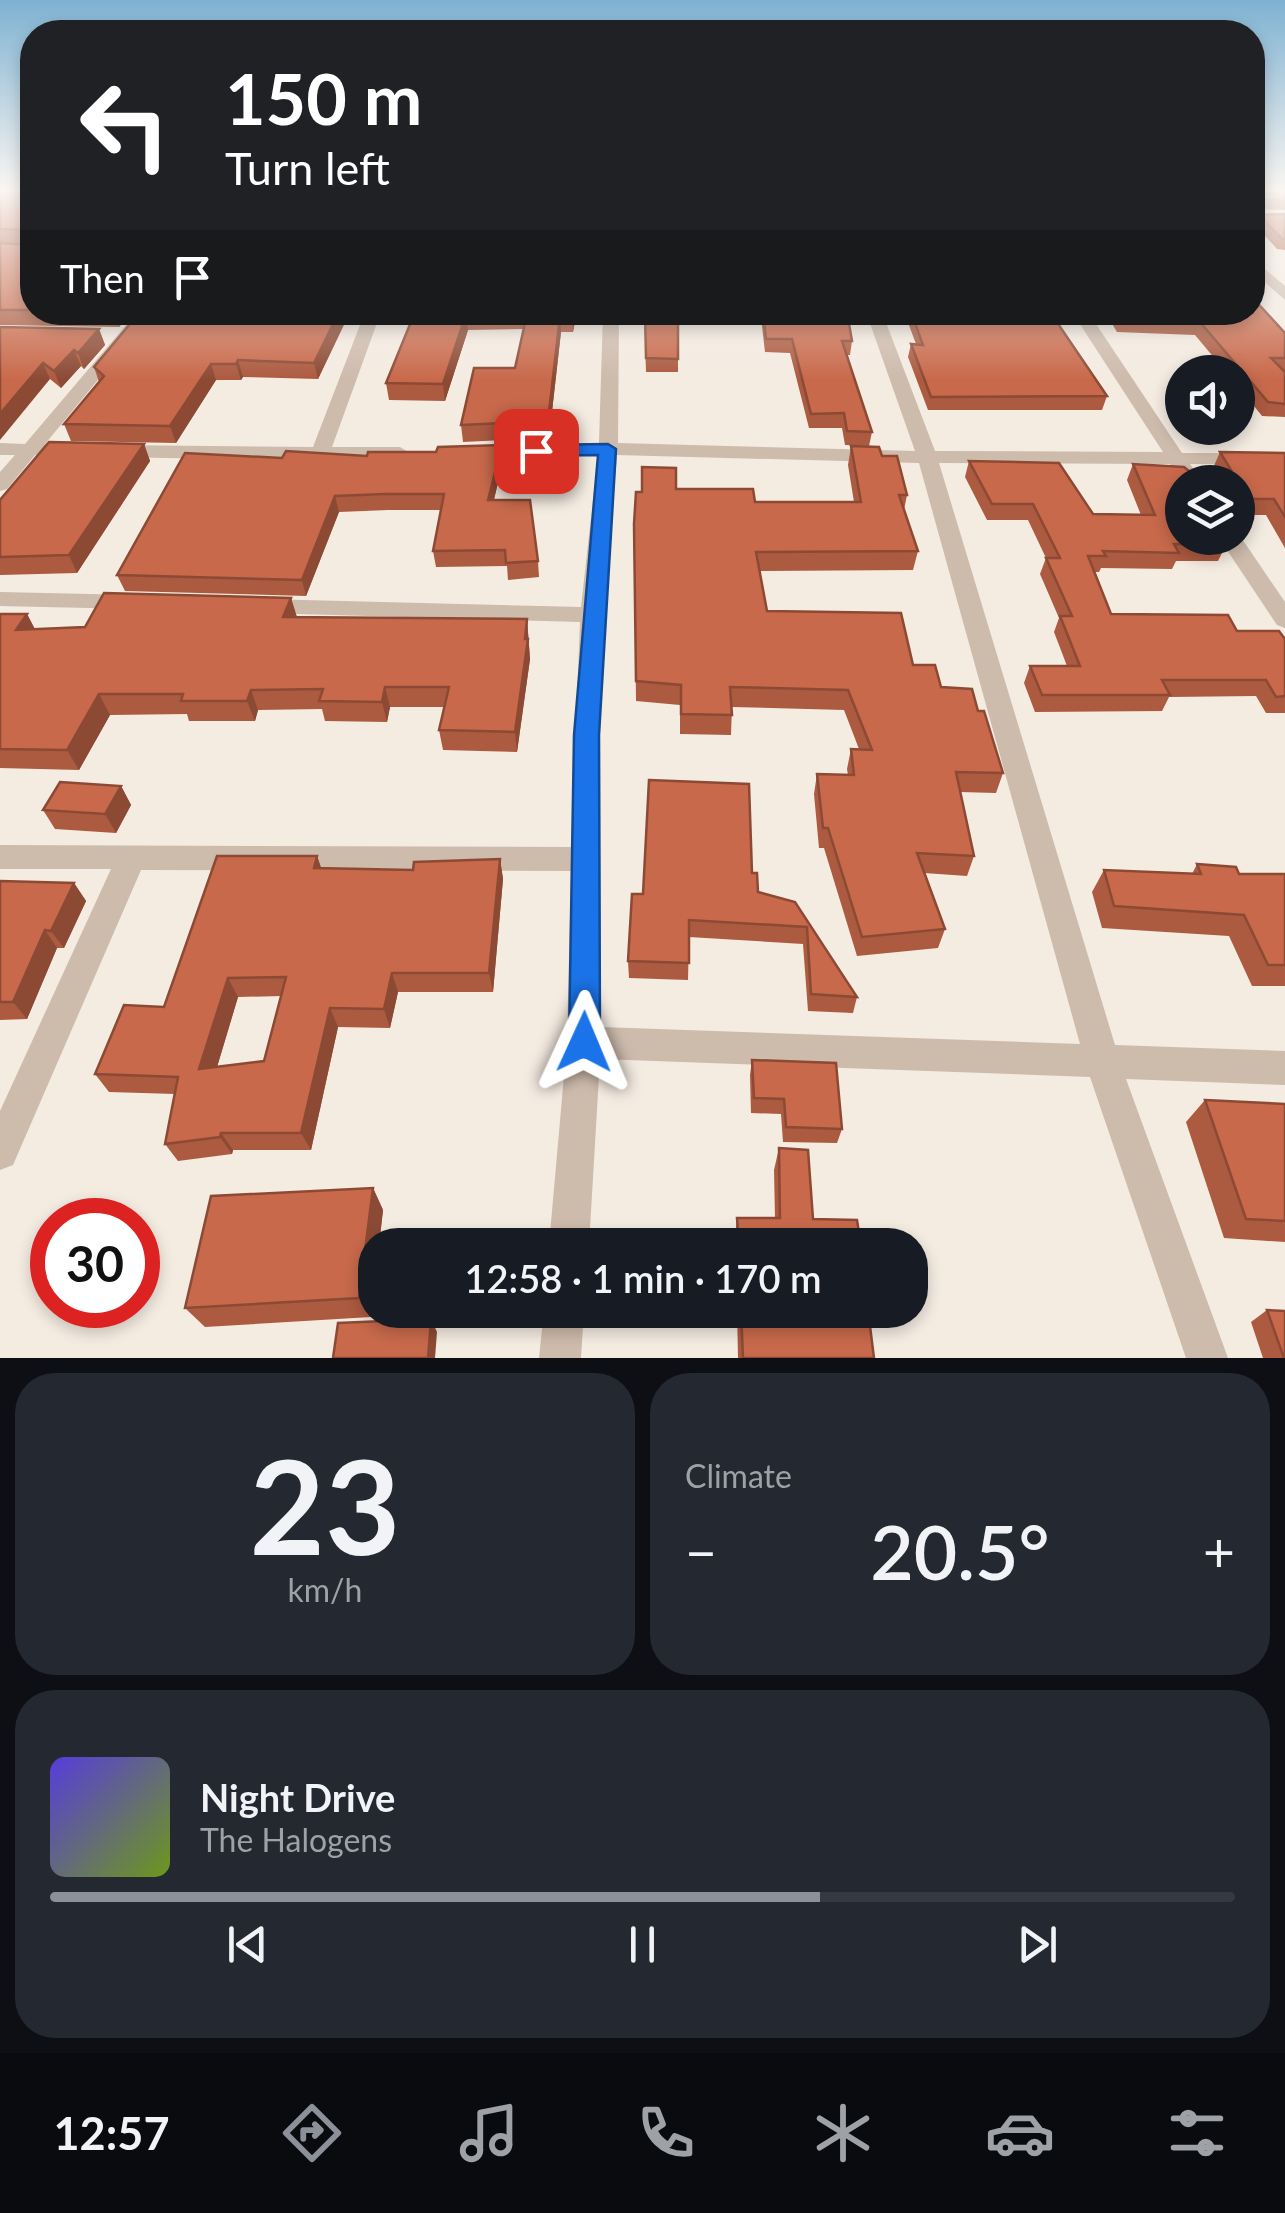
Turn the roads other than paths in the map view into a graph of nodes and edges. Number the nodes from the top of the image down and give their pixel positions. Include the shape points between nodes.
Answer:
1 (1265, 275) edge
2 (1285, 295) edge
3 (130, 325) edge
4 (368, 325) edge
5 (610, 325) edge
6 (879, 325) edge
7 (1088, 325) edge
8 (0, 449) edge
9 (608, 449) junction
10 (28, 450) junction
11 (454, 452) edge
12 (415, 453) edge
13 (319, 455) junction
14 (927, 457) junction
15 (1176, 459) junction
16 (1285, 459) edge
17 (1180, 465) edge
18 (0, 485) edge
19 (1241, 555) edge
20 (0, 599) edge
21 (158, 603) edge
22 (237, 605) edge
23 (592, 615) junction
24 (1285, 620) edge
25 (0, 857) edge
26 (588, 858) junction
27 (130, 860) junction
28 (584, 1042) junction
29 (1102, 1064) junction
30 (1285, 1068) edge
31 (0, 1152) edge
32 (570, 1228) edge
33 (562, 1328) edge
34 (560, 1358) edge
35 (1207, 1358) edge

1 - 2 street
3 - 10 street
4 - 13 street
5 - 9 street
6 - 14 street
7 - 15 street
8 - 10 street
9 - 11 street
9 - 14 street
9 - 23 street
10 - 13 street
10 - 18 street
12 - 13 street
14 - 15 street
14 - 29 street
15 - 16 street
15 - 17 street
19 - 24 street
20 - 21 street
22 - 23 street
23 - 26 street
25 - 27 street
26 - 27 street
26 - 28 street
27 - 31 street
28 - 29 street
28 - 32 street
29 - 30 street
29 - 35 street
33 - 34 street

